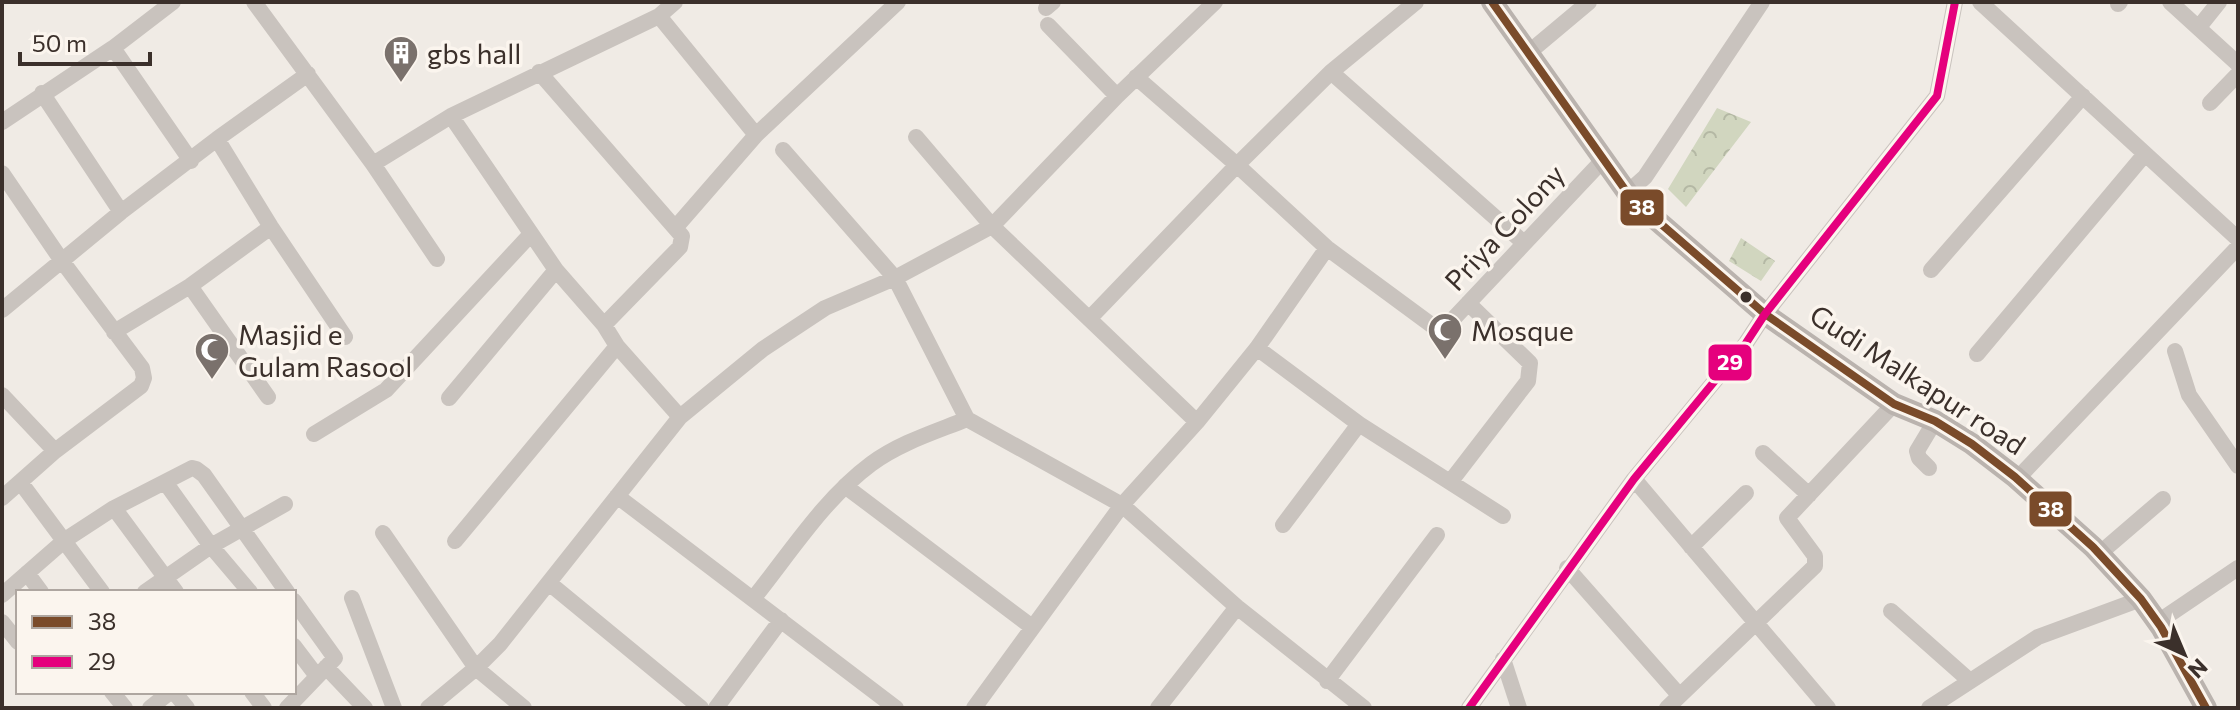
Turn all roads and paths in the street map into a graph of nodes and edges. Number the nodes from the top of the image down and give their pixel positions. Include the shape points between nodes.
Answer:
1 (173, 2) edge
2 (254, 2) edge
3 (675, 2) edge
4 (898, 2) edge
5 (1416, 2) edge
6 (1492, 2) edge
7 (1589, 2) edge
8 (1762, 2) edge
9 (1955, 2) edge
10 (1980, 2) edge
11 (2170, 2) edge
12 (2219, 2) edge
13 (1211, 3) edge
14 (659, 16) junction
15 (1048, 25) dead end
16 (2199, 27) junction
17 (113, 48) junction
18 (1527, 54) junction
19 (2238, 64) edge
20 (539, 72) junction
21 (1331, 72) junction
22 (308, 74) junction
23 (2238, 74) edge
24 (1136, 77) junction
25 (42, 93) junction
26 (1117, 96) junction
27 (2083, 96) junction
28 (2210, 103) dead end
29 (451, 116) junction
30 (2, 122) edge
31 (756, 135) junction
32 (916, 137) dead end
33 (217, 139) junction
34 (783, 150) dead end
35 (2145, 154) junction
36 (1604, 159) junction
37 (191, 161) junction
38 (373, 164) junction
39 (1237, 165) junction
40 (2, 173) edge
41 (1627, 193) junction
42 (121, 212) junction
43 (992, 226) junction
44 (271, 227) junction
45 (676, 227) junction
46 (531, 234) junction
47 (2238, 239) edge
48 (1524, 243) junction
49 (2238, 247) edge
50 (1327, 248) junction
51 (437, 259) dead end
52 (62, 261) junction
53 (556, 270) junction
54 (1931, 270) dead end
55 (895, 278) junction
56 (190, 286) junction
57 (1468, 303) junction
58 (2, 310) edge
59 (1765, 314) junction
60 (1090, 318) junction
61 (604, 325) junction
62 (114, 332) junction
63 (345, 337) dead end
64 (617, 346) junction
65 (1257, 348) junction
66 (2175, 351) dead end
67 (1977, 354) dead end
68 (2, 395) edge
69 (268, 397) dead end
70 (449, 398) dead end
71 (1894, 404) junction
72 (680, 417) junction
73 (967, 419) junction
74 (1935, 421) junction
75 (1197, 422) junction
76 (1359, 424) junction
77 (314, 434) dead end
78 (55, 451) junction
79 (1763, 453) dead end
80 (2238, 466) edge
81 (1929, 468) dead end
82 (1634, 479) junction
83 (2017, 479) junction
84 (1451, 481) junction
85 (165, 482) junction
86 (21, 483) junction
87 (845, 486) junction
88 (1746, 493) dead end
89 (1809, 495) junction
90 (617, 496) junction
91 (2, 498) edge
92 (2163, 499) dead end
93 (285, 504) dead end
94 (1122, 505) junction
95 (114, 508) junction
96 (1503, 516) dead end
97 (1283, 525) dead end
98 (240, 529) junction
99 (383, 533) dead end
100 (1437, 535) dead end
101 (65, 540) junction
102 (455, 541) dead end
103 (211, 546) junction
104 (1691, 547) junction
105 (2099, 554) junction
106 (1567, 568) junction
107 (2238, 568) edge
108 (27, 573) junction
109 (165, 577) junction
110 (549, 583) junction
111 (40, 590) edge
112 (101, 590) edge
113 (148, 590) edge
114 (175, 590) edge
115 (248, 590) edge
116 (286, 590) edge
117 (2, 595) edge
118 (352, 598) dead end
119 (753, 599) junction
120 (2141, 599) junction
121 (296, 604) edge
122 (1237, 607) junction
123 (1891, 611) dead end
124 (781, 620) junction
125 (1754, 621) junction
126 (2, 622) edge
127 (2158, 622) junction
128 (1032, 627) junction
129 (16, 640) edge
130 (296, 648) edge
131 (1503, 659) junction
132 (476, 668) junction
133 (321, 671) junction
134 (1327, 681) junction
135 (1970, 681) junction
136 (169, 694) edge
137 (1679, 695) junction
138 (696, 706) edge
139 (891, 706) edge
140 (2202, 706) edge
141 (289, 707) edge
142 (150, 708) edge
143 (365, 708) edge
144 (394, 708) edge
145 (428, 708) edge
146 (524, 708) edge
147 (716, 708) edge
148 (974, 708) edge
149 (1158, 708) edge
150 (1364, 708) edge
151 (1469, 708) edge
152 (1519, 708) edge
153 (1667, 708) edge
154 (1828, 708) edge
155 (1929, 708) edge

1 - 17 street
2 - 22 street
3 - 14 street
4 - 31 street
5 - 21 street
6 - 18 street, Gudi Malkapur road
7 - 18 street
8 - 41 street via 1645,177
9 - 59 street via 1937,96
10 - 27 street
11 - 16 street
12 - 16 street
13 - 24 street
14 - 20 street
14 - 31 street
15 - 26 street
16 - 19 street
17 - 25 street
17 - 37 street
18 - 36 street, Gudi Malkapur road
20 - 29 street
20 - 45 street
21 - 39 street
21 - 48 street
22 - 33 street
22 - 38 street
23 - 28 street
24 - 26 street
24 - 39 street, Priya Colony
25 - 30 street
25 - 42 street
26 - 43 street
27 - 35 street
27 - 54 street
29 - 38 street
29 - 46 street
31 - 45 street
32 - 43 street
33 - 37 street
33 - 44 street
34 - 55 street
35 - 47 street
35 - 67 street
36 - 41 street, Gudi Malkapur road
36 - 48 street, Priya Colony
37 - 42 street
38 - 51 street
39 - 50 street, Priya Colony
39 - 60 street
40 - 52 street
41 - 59 street, Gudi Malkapur road
42 - 52 street
43 - 55 street
43 - 60 street
44 - 56 street
44 - 63 street
45 - 61 street via 682,236 680,247
46 - 53 street
46 - 77 street via 386,390
48 - 57 street, Priya Colony
49 - 83 street
50 - 57 street, Priya Colony via 1441,332
50 - 65 street
52 - 58 street
52 - 62 street
53 - 61 street
53 - 70 street
55 - 72 street via 825,308 763,349
55 - 73 street
56 - 62 street
56 - 69 street
57 - 84 street via 1530,363 1528,381
59 - 71 street, Gudi Malkapur road
59 - 82 street
60 - 75 street
61 - 64 street
62 - 78 street via 142,368 141,386
64 - 72 street
64 - 102 street
65 - 75 street
65 - 76 street
66 - 80 street via 2189,395
68 - 78 street
71 - 74 street, Gudi Malkapur road
71 - 89 street
72 - 90 street
73 - 87 street via 899,447
73 - 94 street
74 - 81 street via 1917,451
74 - 83 street, Gudi Malkapur road
75 - 94 street
76 - 84 street
76 - 97 street
78 - 86 street
79 - 89 street
82 - 104 street
82 - 106 street
83 - 105 street, Gudi Malkapur road
84 - 96 street
85 - 95 street
85 - 98 street via 186,469 200,471
85 - 103 street
86 - 91 street
86 - 101 street
87 - 119 street
87 - 128 street
88 - 104 street
89 - 125 street via 1787,518 1812,551 1815,566
90 - 110 street
90 - 119 street
92 - 105 street
93 - 98 street
94 - 122 street
94 - 128 street
95 - 101 street
95 - 109 street
98 - 103 street
98 - 116 street
99 - 132 street
100 - 134 street
101 - 108 street
101 - 112 street
103 - 109 street
103 - 115 street
104 - 125 street
105 - 120 street, Gudi Malkapur road
106 - 131 street
106 - 137 street
107 - 127 street
108 - 111 street
108 - 117 street
109 - 113 street
109 - 114 street
110 - 132 street
110 - 138 street
118 - 144 street
119 - 124 street
120 - 127 street, Gudi Malkapur road
120 - 135 street via 2038,637
121 - 133 street via 334,653
122 - 134 street
122 - 149 street
123 - 135 street
124 - 139 street
124 - 147 street
125 - 137 street
125 - 154 street
126 - 129 street
127 - 140 street, Gudi Malkapur road
128 - 148 street
130 - 133 street
131 - 151 street
131 - 152 street
132 - 145 street
132 - 146 street
133 - 141 street
133 - 143 street
134 - 150 street
135 - 155 street
136 - 142 street
137 - 153 street

